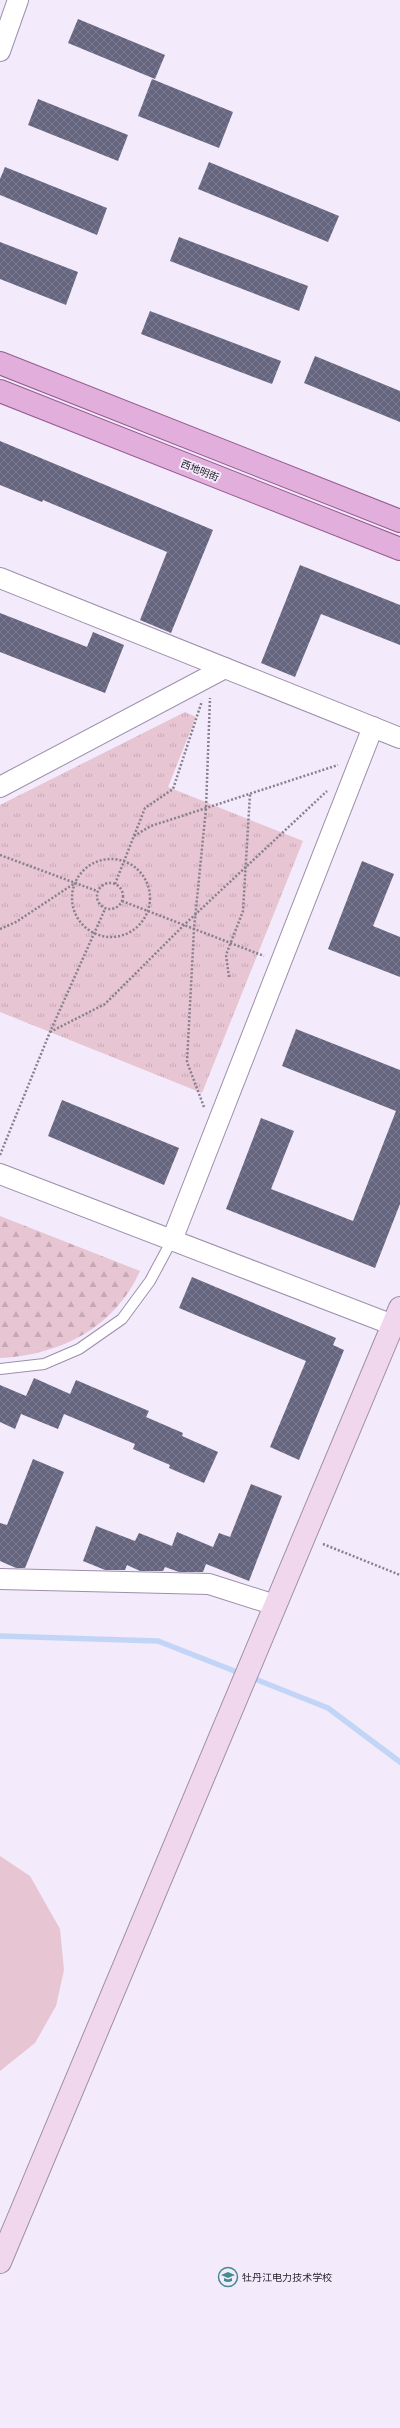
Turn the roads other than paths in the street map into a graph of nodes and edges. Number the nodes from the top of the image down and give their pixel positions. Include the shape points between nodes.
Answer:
1 (18, 0) edge
2 (0, 52) edge
3 (0, 363) edge
4 (0, 391) edge
5 (400, 521) edge
6 (400, 549) edge
7 (0, 578) edge
8 (218, 672) junction
9 (374, 727) junction
10 (400, 738) edge
11 (0, 787) edge
12 (0, 1174) edge
13 (172, 1240) junction
14 (396, 1317) edge
15 (0, 1369) edge
16 (0, 1579) edge
17 (275, 1605) junction
18 (0, 2262) edge

1 - 2 street
3 - 5 main road
4 - 6 main road, 西地明街
7 - 8 street
8 - 9 street
8 - 11 street
9 - 10 street
9 - 13 street
12 - 13 street
13 - 14 street
13 - 15 lane via 150,1281 122,1319 79,1349 44,1364
14 - 17 street
16 - 17 street via 210,1584
17 - 18 street

